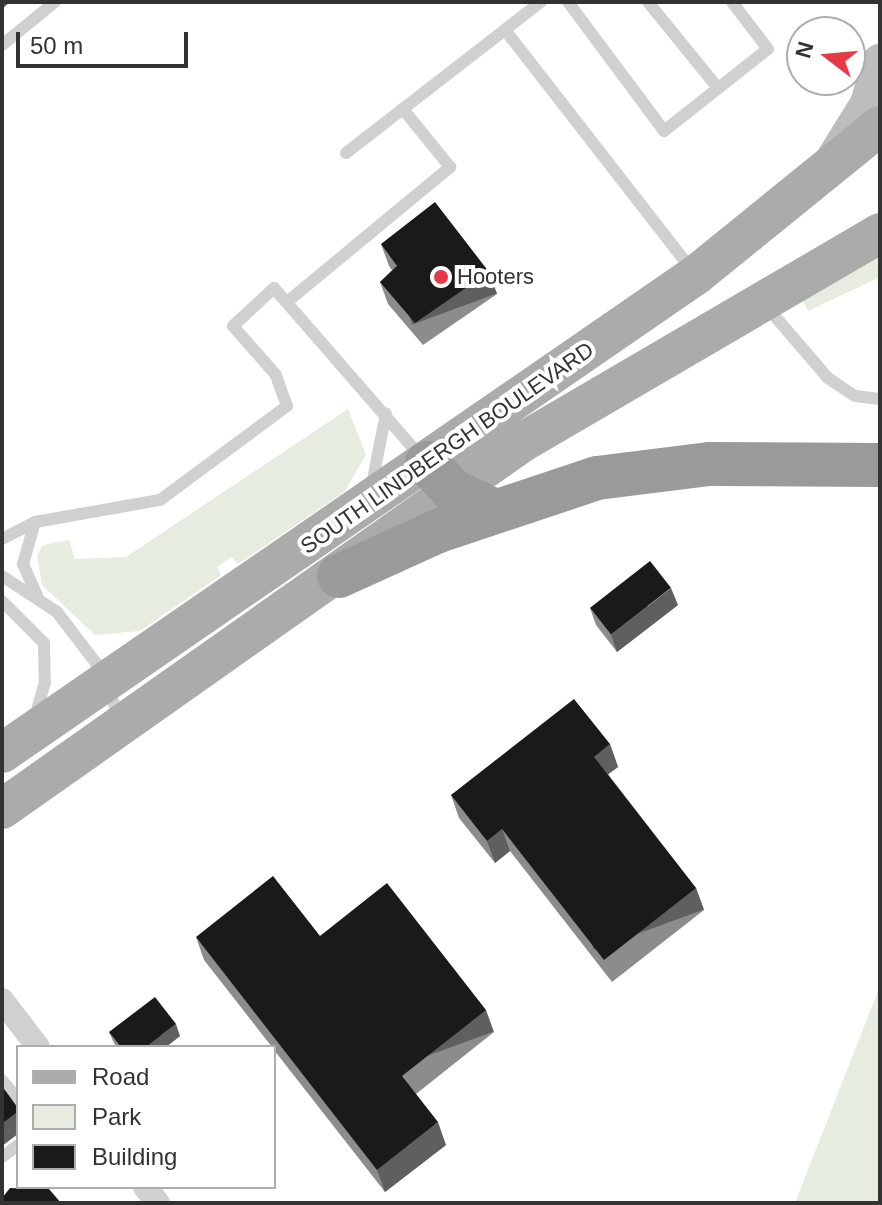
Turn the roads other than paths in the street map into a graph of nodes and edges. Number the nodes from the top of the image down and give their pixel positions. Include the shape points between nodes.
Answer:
1 (55, 2) edge
2 (541, 2) edge
3 (568, 2) edge
4 (648, 2) edge
5 (732, 2) edge
6 (505, 30) junction
7 (2, 45) edge
8 (880, 62) edge
9 (718, 88) junction
10 (403, 109) junction
11 (880, 126) edge
12 (346, 153) dead end
13 (829, 166) junction
14 (880, 233) edge
15 (696, 275) junction
16 (762, 300) junction
17 (287, 302) junction
18 (880, 399) edge
19 (386, 413) junction
20 (880, 465) edge
21 (440, 477) junction
22 (367, 504) junction
23 (493, 510) junction
24 (35, 522) junction
25 (2, 539) edge
26 (2, 576) edge
27 (339, 576) junction
28 (37, 596) junction
29 (2, 601) edge
30 (104, 683) junction
31 (123, 726) junction
32 (16, 744) edge
33 (2, 809) edge
34 (2, 1000) edge
35 (36, 1045) edge
36 (2, 1080) edge
37 (16, 1098) edge

1 - 7 lane
2 - 6 lane
3 - 9 lane via 664,131
4 - 9 lane
5 - 9 lane via 768,49
6 - 10 lane
6 - 15 lane
8 - 13 street via 868,104
10 - 12 lane
10 - 17 lane via 450,167
11 - 13 main road, SOUTH LINDBERGH BOULEVARD
13 - 15 main road, SOUTH LINDBERGH BOULEVARD
14 - 16 main road, SOUTH LINDBERGH BOULEVARD
15 - 21 main road, SOUTH LINDBERGH BOULEVARD
16 - 18 lane via 828,378 855,396
16 - 21 main road, SOUTH LINDBERGH BOULEVARD via 578,406
17 - 19 lane
17 - 24 lane via 274,288 233,326 276,375 287,406 160,500
19 - 21 lane
19 - 22 lane
20 - 23 highway via 662,467
21 - 22 main road, SOUTH LINDBERGH BOULEVARD
21 - 23 highway
21 - 27 main road, SOUTH LINDBERGH BOULEVARD
22 - 30 main road, SOUTH LINDBERGH BOULEVARD
23 - 27 highway
24 - 25 lane
24 - 28 lane via 23,564
26 - 28 lane
27 - 31 main road, SOUTH LINDBERGH BOULEVARD
28 - 30 lane via 76,635
29 - 32 lane via 44,643 45,682
30 - 31 lane
30 - 32 main road, SOUTH LINDBERGH BOULEVARD
31 - 33 main road, SOUTH LINDBERGH BOULEVARD
34 - 35 street
36 - 37 lane

